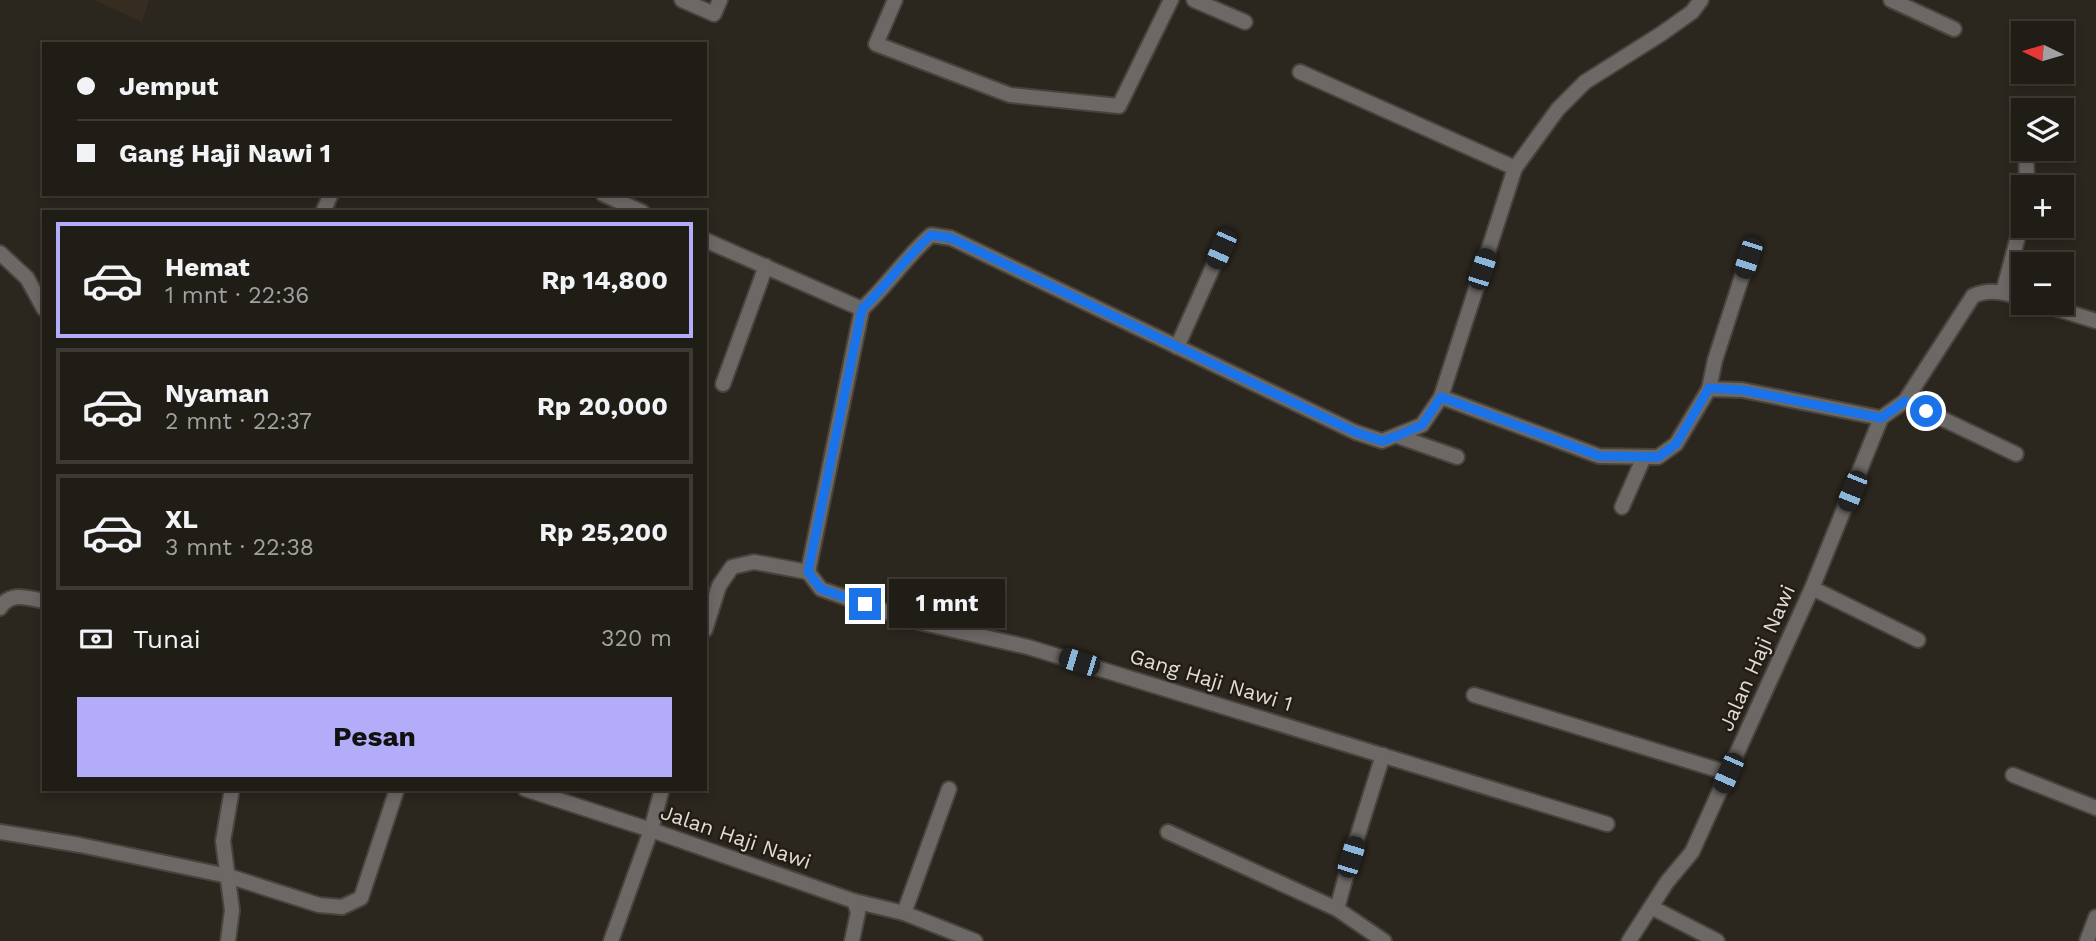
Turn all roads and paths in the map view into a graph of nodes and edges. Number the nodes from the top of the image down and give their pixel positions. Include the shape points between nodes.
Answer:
1 (682, 0) edge
2 (720, 0) edge
3 (895, 0) edge
4 (1171, 0) edge
5 (1194, 0) edge
6 (1701, 0) edge
7 (1891, 0) edge
8 (1245, 22) dead end
9 (1954, 29) dead end
10 (1300, 72) dead end
11 (1515, 168) junction
12 (607, 196) edge
13 (638, 210) edge
14 (2018, 238) edge
15 (707, 241) edge
16 (1221, 249) dead end
17 (0, 253) edge
18 (1748, 258) dead end
19 (766, 267) junction
20 (2003, 292) junction
21 (2011, 294) edge
22 (42, 305) edge
23 (862, 309) junction
24 (2074, 314) edge
25 (2096, 321) edge
26 (1177, 347) junction
27 (723, 384) dead end
28 (1709, 388) junction
29 (1441, 397) junction
30 (1905, 401) junction
31 (1881, 418) junction
32 (1397, 436) junction
33 (2017, 454) dead end
34 (1457, 457) dead end
35 (1644, 457) junction
36 (1622, 507) dead end
37 (808, 572) junction
38 (1812, 588) junction
39 (42, 601) edge
40 (0, 608) edge
41 (707, 624) edge
42 (1918, 640) dead end
43 (1474, 695) dead end
44 (1383, 755) junction
45 (1728, 773) junction
46 (2013, 775) dead end
47 (949, 789) dead end
48 (232, 791) edge
49 (396, 791) edge
50 (531, 791) edge
51 (661, 791) edge
52 (2096, 808) edge
53 (1607, 824) dead end
54 (651, 830) junction
55 (0, 832) edge
56 (1168, 832) dead end
57 (228, 876) junction
58 (853, 901) junction
59 (1651, 907) junction
60 (1338, 909) junction
61 (904, 913) junction
62 (2096, 918) edge
63 (228, 941) edge
64 (611, 941) edge
65 (852, 941) edge
66 (975, 941) edge
67 (1384, 941) edge
68 (1629, 941) edge
69 (1717, 941) edge
70 (2087, 941) edge

1 - 2 street via 714,14
3 - 4 street via 876,44 1010,95 1119,106
5 - 8 street
6 - 11 street via 1661,34 1585,82
7 - 9 street
10 - 11 street
11 - 29 street
12 - 13 street
14 - 20 street
15 - 19 street
16 - 26 street
17 - 22 street via 27,278
18 - 28 street
19 - 23 street
19 - 27 street
20 - 21 street
20 - 30 street via 1982,291 1973,296
23 - 26 street via 931,235 951,238
23 - 37 street
24 - 25 street
26 - 32 street via 1355,432 1382,441
28 - 31 street via 1742,390
28 - 35 street via 1676,444 1658,457
29 - 32 street via 1422,425
29 - 35 street via 1599,456
30 - 31 street
30 - 33 street
31 - 38 street, Jalan Haji Nawi
32 - 34 street
35 - 36 street
37 - 41 street via 754,562 732,567 719,586
37 - 44 street, Gang Haji Nawi 1 via 821,589 909,620 1028,647
38 - 42 street
38 - 45 street, Jalan Haji Nawi
39 - 40 street via 15,596
43 - 45 street
44 - 53 street, Gang Haji Nawi 1
44 - 60 street
45 - 59 street, Jalan Haji Nawi via 1692,852
46 - 52 street
47 - 61 street
48 - 57 street via 223,841
49 - 57 street via 361,898 352,905 318,905
50 - 54 street, Jalan Haji Nawi
51 - 54 street
54 - 58 street, Jalan Haji Nawi
54 - 64 street
55 - 57 street
56 - 60 street
57 - 63 street via 232,910
58 - 61 street, Jalan Haji Nawi
58 - 65 street via 858,912
59 - 68 street, Jalan Haji Nawi
59 - 69 street
60 - 67 street
61 - 66 street, Jalan Haji Nawi
62 - 70 street

